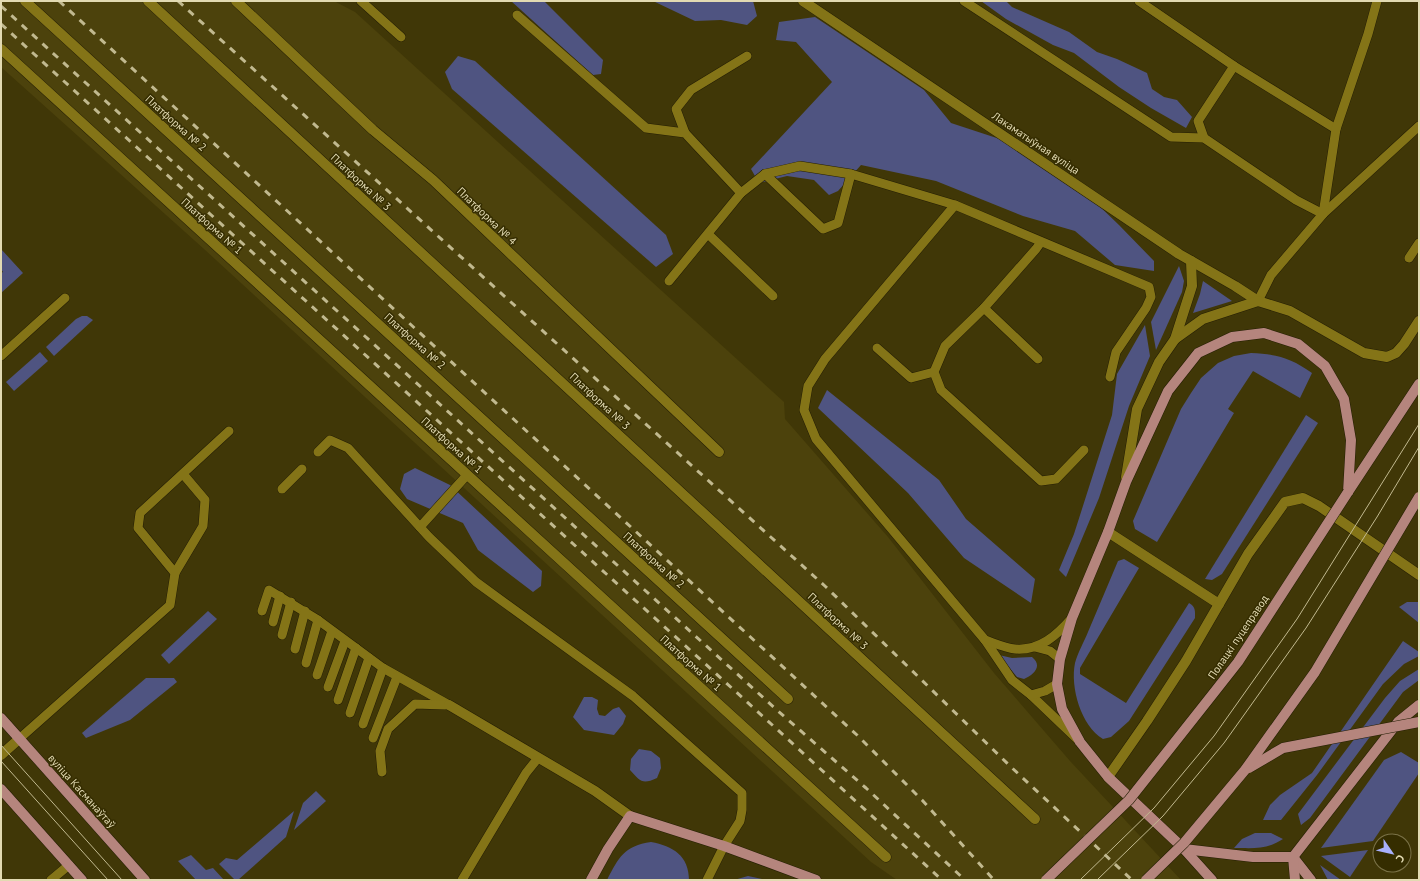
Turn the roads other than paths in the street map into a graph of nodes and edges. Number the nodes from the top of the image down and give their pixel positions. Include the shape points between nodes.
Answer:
1 (25, 1) edge
2 (148, 1) edge
3 (236, 1) edge
4 (361, 1) edge
5 (803, 1) edge
6 (964, 1) edge
7 (1139, 1) edge
8 (1378, 1) edge
9 (517, 15) dead end
10 (401, 38) dead end
11 (1, 49) edge
12 (747, 56) dead end
13 (1234, 66) junction
14 (1419, 126) edge
15 (1336, 129) junction
16 (684, 133) junction
17 (1204, 138) junction
18 (765, 174) junction
19 (851, 174) junction
20 (741, 193) junction
21 (955, 205) junction
22 (1323, 214) junction
23 (708, 234) junction
24 (1041, 242) junction
25 (1419, 243) edge
26 (1409, 258) dead end
27 (1191, 261) junction
28 (669, 281) dead end
29 (773, 296) dead end
30 (65, 298) dead end
31 (1258, 300) junction
32 (984, 308) junction
33 (1419, 321) edge
34 (1175, 339) junction
35 (877, 348) dead end
36 (1, 356) edge
37 (1038, 359) dead end
38 (934, 372) junction
39 (1110, 378) dead end
40 (1419, 384) edge
41 (229, 431) dead end
42 (1084, 450) dead end
43 (318, 452) dead end
44 (719, 452) dead end
45 (302, 469) dead end
46 (183, 474) junction
47 (467, 475) junction
48 (1126, 482) junction
49 (282, 489) dead end
50 (1348, 492) junction
51 (1419, 497) edge
52 (420, 527) junction
53 (1108, 532) junction
54 (175, 573) junction
55 (1419, 575) edge
56 (280, 596) junction
57 (291, 602) junction
58 (1219, 604) junction
59 (262, 611) dead end
60 (305, 611) junction
61 (1072, 618) junction
62 (318, 620) junction
63 (273, 622) dead end
64 (332, 630) junction
65 (282, 635) dead end
66 (984, 640) junction
67 (345, 641) junction
68 (1035, 647) junction
69 (356, 648) junction
70 (295, 649) dead end
71 (369, 658) junction
72 (1060, 659) junction
73 (306, 663) dead end
74 (383, 668) junction
75 (317, 675) dead end
76 (397, 677) junction
77 (1057, 684) junction
78 (328, 687) dead end
79 (1031, 695) junction
80 (788, 699) dead end
81 (338, 700) dead end
82 (448, 705) junction
83 (1419, 705) edge
84 (350, 713) dead end
85 (1, 718) edge
86 (1419, 722) edge
87 (363, 724) dead end
88 (373, 738) dead end
89 (19, 739) junction
90 (1080, 742) junction
91 (1, 755) edge
92 (538, 758) junction
93 (1245, 770) junction
94 (382, 772) dead end
95 (1108, 777) junction
96 (1, 789) edge
97 (630, 816) junction
98 (1035, 819) dead end
99 (724, 846) junction
100 (1184, 849) junction
101 (886, 857) dead end
102 (1293, 857) junction
103 (69, 865) junction
104 (51, 880) edge
105 (82, 880) edge
106 (145, 880) edge
107 (462, 880) edge
108 (592, 880) edge
109 (707, 880) edge
110 (816, 880) edge
111 (1046, 880) edge
112 (1146, 880) edge
113 (1212, 880) edge
114 (1295, 880) edge
115 (1311, 880) edge

1 - 80 street, Платформа № 2
2 - 98 street, Платформа № 3
3 - 44 street, Платформа № 4 via 373,130 433,180
4 - 10 lane
5 - 27 street, Лакаматыўная вуліца
6 - 17 lane via 1171,137
7 - 13 lane
8 - 15 lane
9 - 16 lane via 646,128
11 - 47 street, Платформа № 1
12 - 16 lane via 691,90 676,109
13 - 15 lane
13 - 17 lane via 1198,121
14 - 22 lane
15 - 22 lane
16 - 20 lane
17 - 22 lane via 1296,200
18 - 19 lane via 800,166
18 - 19 lane via 824,229 838,223
18 - 20 lane
19 - 21 lane
20 - 23 lane
21 - 24 lane
21 - 66 lane via 825,359 808,386 804,410 816,439
22 - 31 lane via 1272,275
23 - 28 lane
23 - 29 lane
24 - 32 lane
24 - 39 lane via 1149,287 1151,297 1116,352
25 - 26 lane
27 - 31 street, Лакаматыўная вуліца
27 - 34 street via 1192,286
30 - 36 lane
31 - 33 street, Лакаматыўная вуліца via 1290,311 1364,353 1387,357 1396,353 1404,344
31 - 34 street via 1203,319
32 - 37 lane
32 - 38 lane via 945,346
34 - 48 street via 1159,362 1137,409
35 - 38 lane via 911,378
38 - 42 lane via 941,390 1040,481 1056,479
40 - 50 main road, Полацкі пуцеправод
41 - 46 lane
43 - 52 lane via 330,440 348,448
45 - 49 lane
46 - 54 lane via 205,500 203,526
46 - 54 lane via 140,513 138,528
47 - 52 lane
47 - 101 street, Платформа № 1
48 - 50 main road via 1168,391 1198,353 1232,337 1264,333 1298,344 1325,366 1344,399 1351,440
48 - 53 main road
50 - 111 main road, Полацкі пуцеправод, bridge via 1238,662 1130,800
51 - 93 main road, bridge via 1315,672
52 - 99 lane via 476,582 633,696 742,793 740,821
53 - 58 street
53 - 61 main road
54 - 89 lane via 170,605
55 - 58 street via 1319,506 1303,498 1285,502 1248,554
56 - 57 lane
56 - 59 lane via 269,590
56 - 63 lane
57 - 60 lane
57 - 65 lane
58 - 95 street via 1186,661
60 - 62 lane
60 - 70 lane
61 - 68 lane via 1048,641
61 - 72 main road
62 - 64 lane
62 - 73 lane
64 - 67 lane
64 - 75 lane
66 - 68 lane via 1015,649
66 - 79 lane via 1012,680
67 - 69 lane
67 - 78 lane
68 - 72 lane via 1050,651
69 - 71 lane
69 - 81 lane
71 - 74 lane
71 - 84 lane
72 - 77 main road
74 - 76 lane
74 - 87 lane
76 - 82 lane
76 - 88 lane
77 - 79 lane
77 - 90 main road via 1062,709
79 - 90 lane
82 - 92 street
82 - 94 lane via 415,704 388,729 380,751
83 - 102 main road via 1398,722
85 - 89 main road, вуліца Касманаўтаў
86 - 93 main road, bridge via 1283,748
89 - 91 street
89 - 106 main road, вуліца Касманаўтаў
90 - 95 main road
92 - 97 street via 595,791
92 - 107 lane via 526,773
93 - 112 main road, bridge via 1184,843
95 - 100 main road
96 - 103 main road
97 - 99 main road
97 - 108 main road via 608,849
99 - 109 lane
99 - 110 main road
100 - 102 main road via 1253,857
100 - 113 main road
102 - 114 main road
102 - 115 main road
103 - 104 lane
103 - 105 main road

